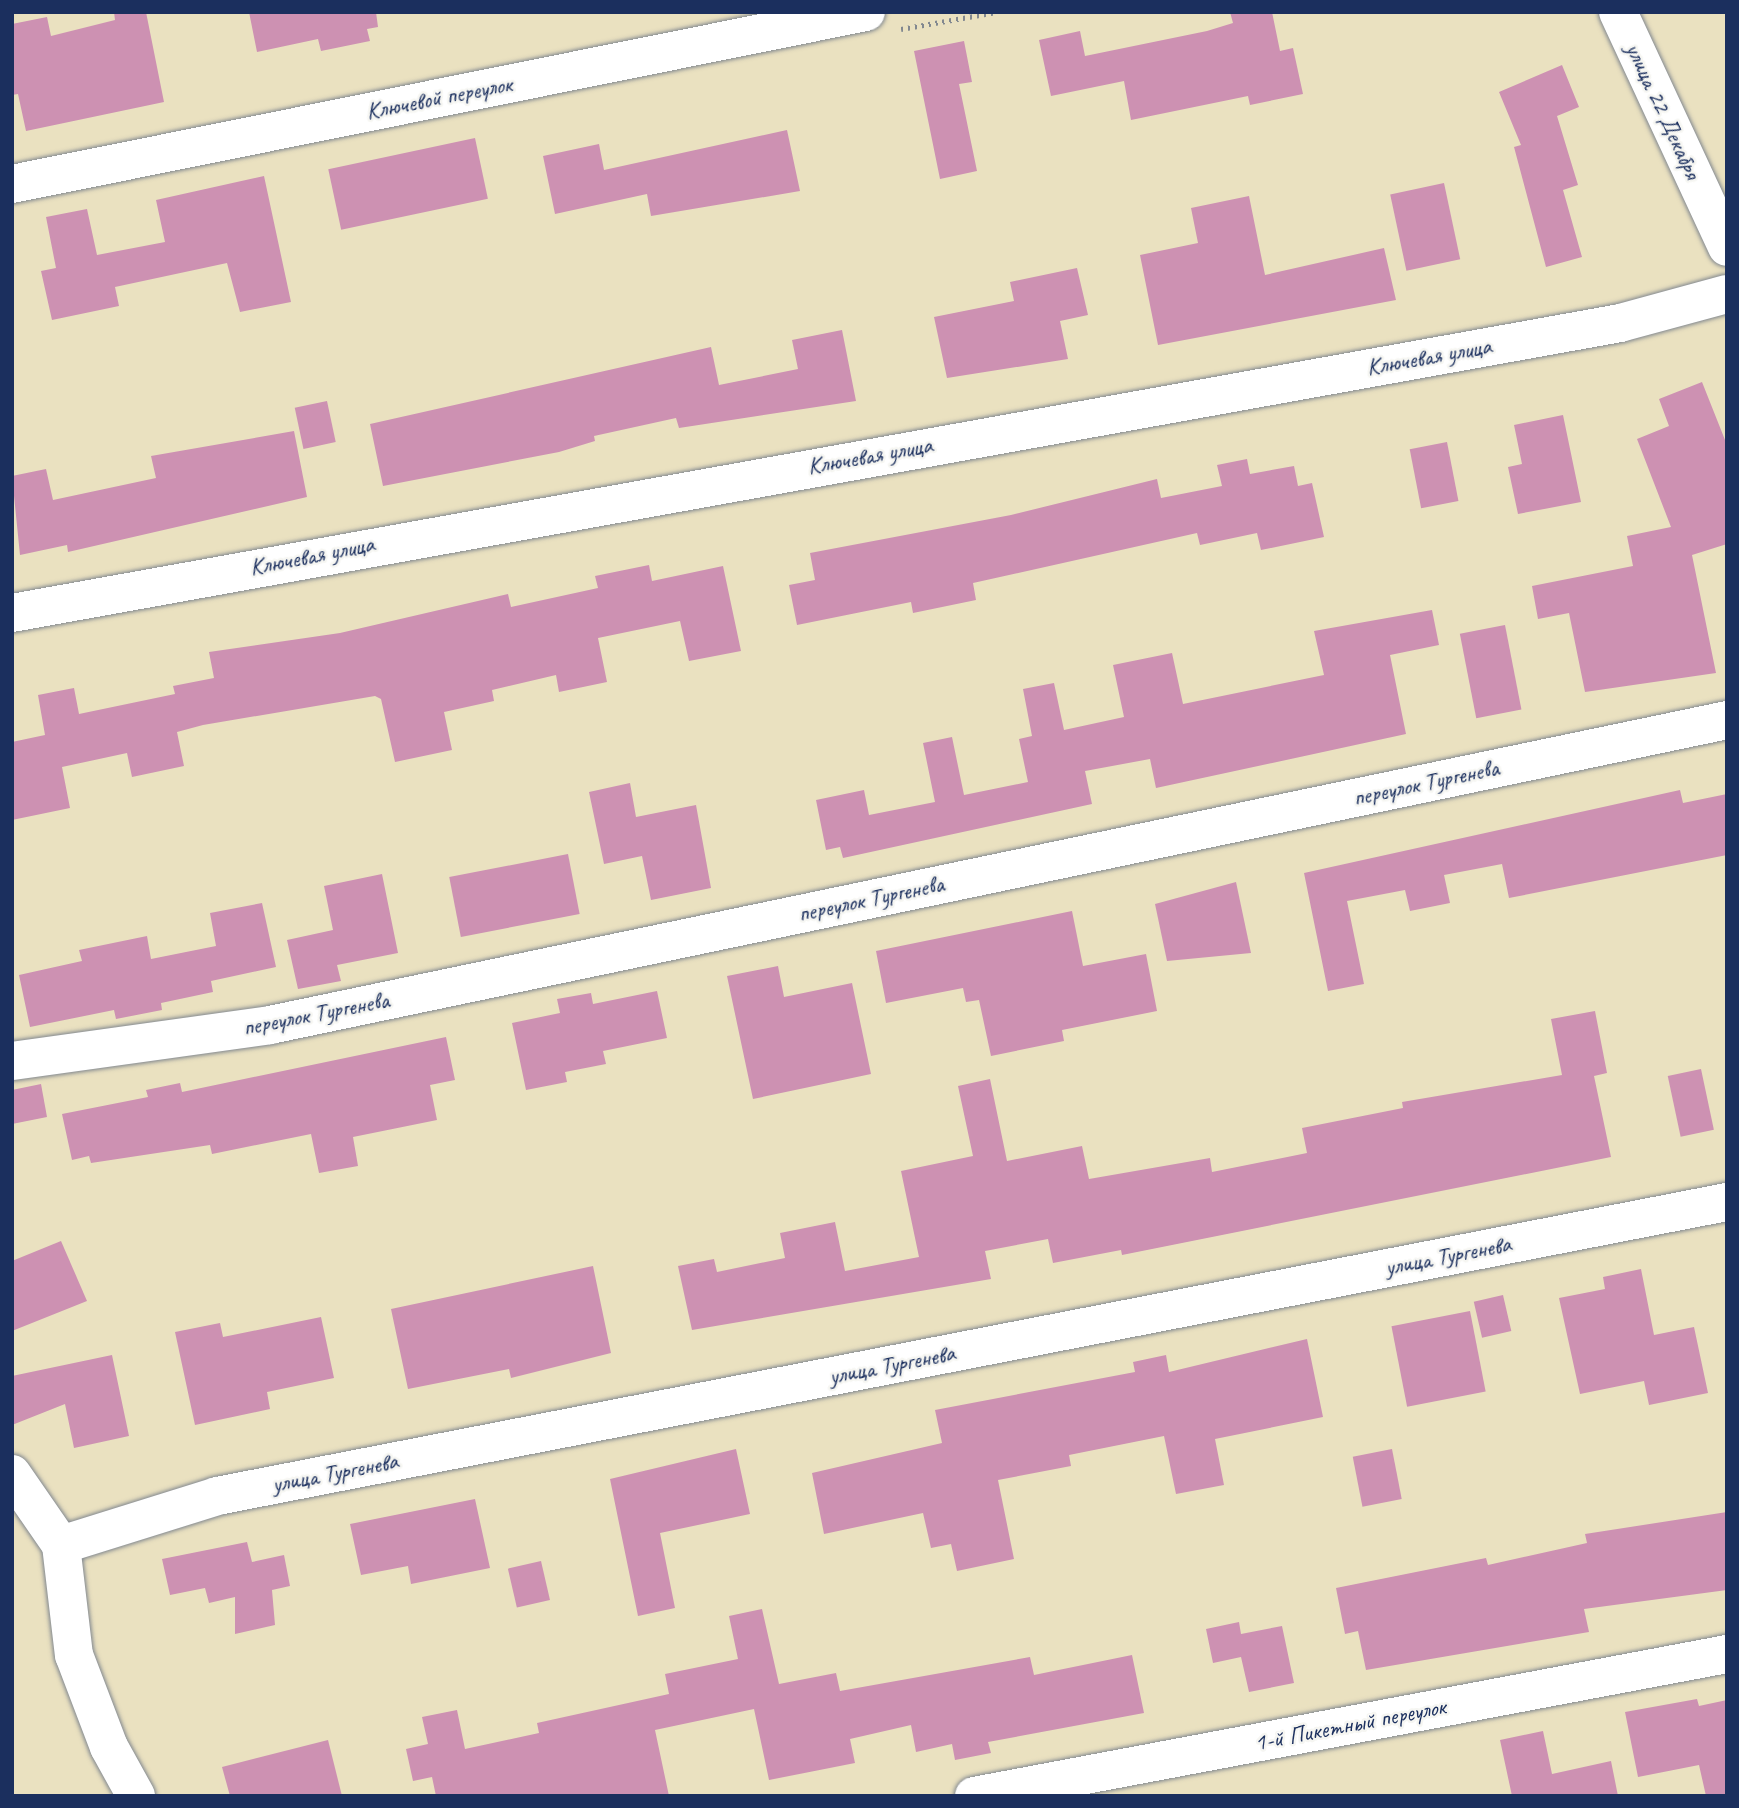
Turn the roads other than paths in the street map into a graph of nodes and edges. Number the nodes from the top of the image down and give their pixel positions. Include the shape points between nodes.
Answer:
1 (866, 12) edge
2 (1618, 12) edge
3 (12, 184) edge
4 (1727, 247) edge
5 (1727, 294) edge
6 (12, 613) edge
7 (1727, 720) edge
8 (12, 1061) edge
9 (1727, 1202) edge
10 (12, 1474) edge
11 (61, 1545) junction
12 (1727, 1654) edge
13 (136, 1796) edge
14 (974, 1796) edge

1 - 3 street, Ключевой переулок
2 - 4 street, улица 22 Декабря
5 - 6 street, Ключевая улица via 1620,323
7 - 8 street, переулок Тургенева via 270,1025
9 - 11 street, улица Тургенева via 217,1496
10 - 11 street
11 - 13 street via 74,1655 109,1747
12 - 14 street, 1-й Пикетный переулок

